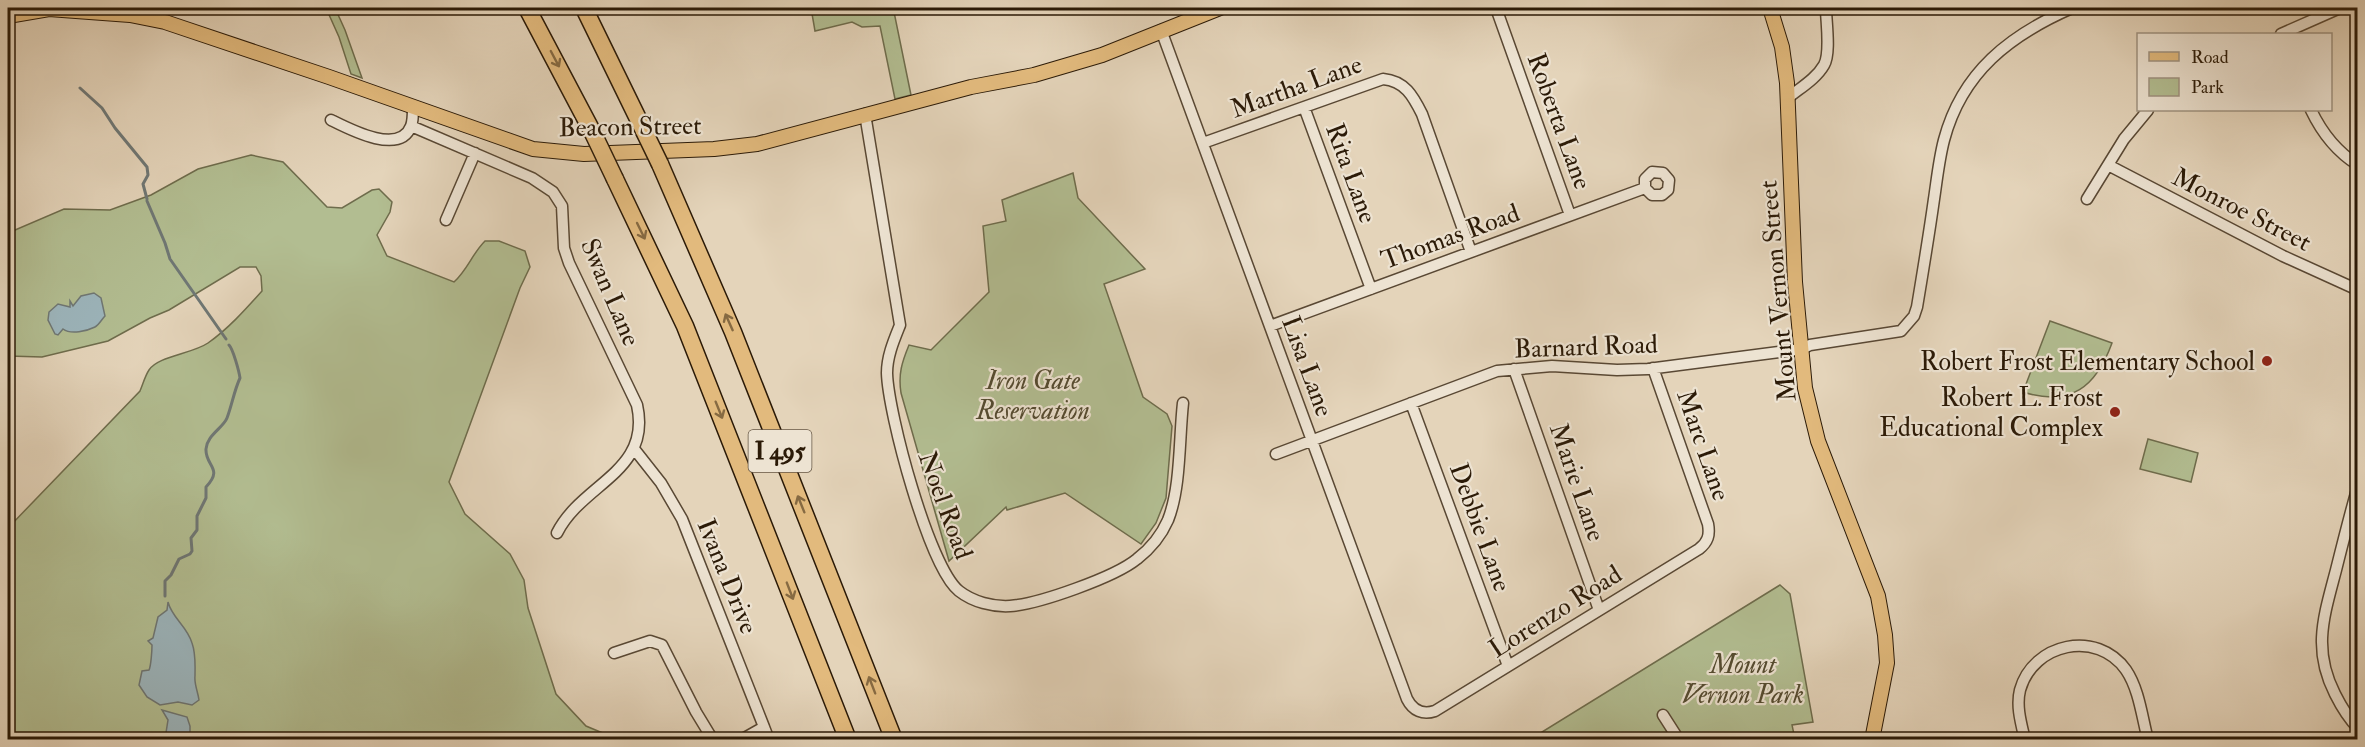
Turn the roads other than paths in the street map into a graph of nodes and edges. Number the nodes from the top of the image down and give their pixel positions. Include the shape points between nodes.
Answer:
1 (40, 8) edge
2 (527, 8) edge
3 (584, 8) edge
4 (1220, 8) edge
5 (1496, 8) edge
6 (1770, 8) edge
7 (1826, 8) edge
8 (2072, 8) edge
9 (2340, 8) edge
10 (8, 16) edge
11 (1161, 30) junction
12 (2283, 33) edge
13 (1788, 98) junction
14 (1304, 107) junction
15 (413, 108) junction
16 (2147, 111) edge
17 (2311, 111) edge
18 (865, 114) junction
19 (331, 120) dead end
20 (411, 126) junction
21 (1203, 143) junction
22 (475, 153) junction
23 (2108, 165) junction
24 (2358, 165) edge
25 (1645, 188) dead end
26 (2087, 199) dead end
27 (1570, 216) junction
28 (446, 220) dead end
29 (1471, 252) junction
30 (1371, 289) junction
31 (2358, 290) edge
32 (1270, 326) junction
33 (1802, 349) junction
34 (1653, 368) junction
35 (1514, 369) junction
36 (1183, 403) dead end
37 (1412, 403) junction
38 (1312, 440) junction
39 (635, 450) junction
40 (1276, 454) dead end
41 (2358, 486) edge
42 (557, 533) dead end
43 (1709, 537) joint
44 (1599, 610) junction
45 (614, 653) dead end
46 (1508, 666) junction
47 (1420, 712) joint
48 (1663, 715) dead end
49 (764, 727) junction
50 (2358, 728) edge
51 (713, 740) edge
52 (741, 740) edge
53 (769, 740) edge
54 (848, 740) edge
55 (894, 740) edge
56 (1679, 740) edge
57 (1872, 740) edge
58 (2025, 740) edge
59 (2148, 740) edge

1 - 10 main road, Beacon Street
1 - 15 main road, Beacon Street via 130,15 165,22
2 -> 54 highway, I 495, bridge via 593,133 689,336
55 -> 3 highway, I 495, bridge via 733,332 660,164
4 - 11 main road, Beacon Street
5 - 27 street, Roberta Lane
6 - 13 main road, Mount Vernon Street via 1782,47
7 - 13 street via 1825,64
8 - 33 street, Barnard Road via 2041,21 1995,53 1958,102 1943,141 1914,316 1892,334
9 - 12 street
11 - 18 main road, Beacon Street via 1102,55 1034,75
11 - 21 street, Lisa Lane
13 - 33 main road, Mount Vernon Street via 1795,282
14 - 21 street, Martha Lane
14 - 29 street, Martha Lane via 1383,79 1400,82 1422,114
14 - 30 street, Rita Lane
15 - 18 main road, Beacon Street via 533,149 576,154 757,144
15 - 20 street
16 - 23 street
17 - 24 street via 2334,145
18 - 36 street, Noel Road via 900,325 887,372 891,407 928,536 957,590 974,600 1011,606 1085,585 1136,561 1155,543 1168,520 1175,491
19 - 20 street via 356,132 395,140
20 - 22 street, Swan Lane
21 - 32 street, Lisa Lane
22 - 28 street
22 - 39 street, Swan Lane via 542,183 562,206 564,248 569,262 637,405 641,422
23 - 26 street
23 - 31 street, Monroe Street
25 - 27 street, Thomas Road
27 - 29 street, Thomas Road
29 - 30 street, Thomas Road
30 - 32 street, Thomas Road
32 - 38 street, Lisa Lane
33 - 34 street, Barnard Road
33 - 57 main road, Mount Vernon Street via 1805,388 1818,441 1878,596 1885,635 1887,663
34 - 35 street, Barnard Road
34 - 43 street, Marc Lane via 1708,524
35 - 37 street, Barnard Road via 1497,371
35 - 44 street, Marie Lane
37 - 38 street, Barnard Road
37 - 46 street, Debbie Lane
38 - 40 street, Barnard Road
38 - 47 street, Lisa Lane via 1407,699
39 - 42 street via 564,519
39 - 49 street, Ivana Drive via 682,519
41 - 50 street via 2320,639 2326,678
43 - 44 street, Lorenzo Road via 1699,549
44 - 46 street, Lorenzo Road
45 - 51 street via 650,641 662,645
46 - 47 street, Lorenzo Road via 1435,711
48 - 56 street
49 - 52 street
49 - 53 street, Ivana Drive
58 - 59 street via 2018,704 2024,678 2041,658 2058,648 2078,645 2104,651 2124,668 2136,692

